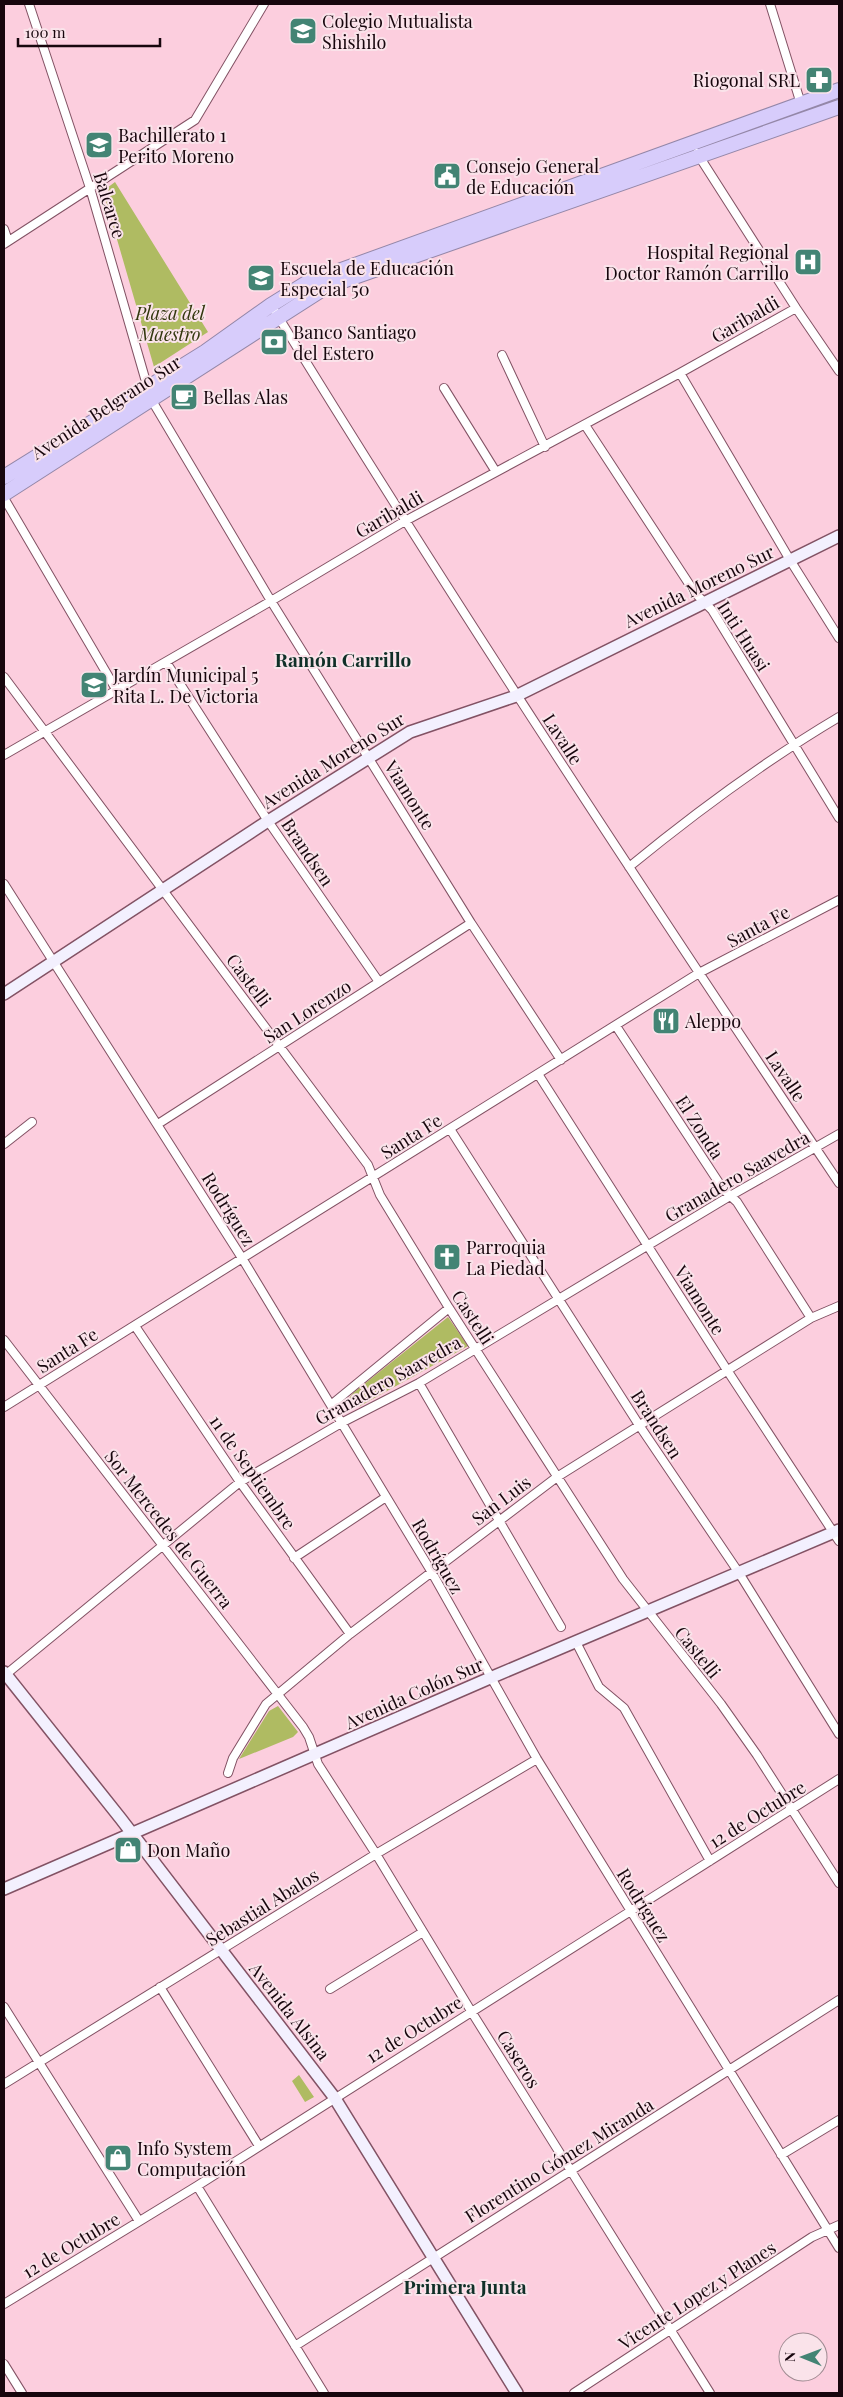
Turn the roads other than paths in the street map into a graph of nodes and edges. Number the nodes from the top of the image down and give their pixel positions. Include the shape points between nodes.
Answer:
1 (29, 4) edge
2 (264, 4) edge
3 (770, 4) edge
4 (839, 90) edge
5 (801, 104) junction
6 (839, 107) edge
7 (691, 143) junction
8 (698, 156) junction
9 (90, 188) junction
10 (4, 229) edge
11 (6, 242) edge
12 (271, 305) junction
13 (796, 308) junction
14 (279, 318) junction
15 (502, 355) dead end
16 (839, 371) edge
17 (680, 373) junction
18 (444, 388) dead end
19 (149, 393) junction
20 (585, 425) junction
21 (544, 447) junction
22 (496, 472) junction
23 (4, 477) edge
24 (4, 496) edge
25 (404, 521) junction
26 (839, 536) edge
27 (790, 560) junction
28 (271, 601) junction
29 (705, 603) junction
30 (839, 638) edge
31 (166, 662) junction
32 (4, 677) edge
33 (117, 691) junction
34 (516, 696) junction
35 (839, 717) edge
36 (43, 731) junction
37 (794, 744) junction
38 (4, 755) edge
39 (369, 757) junction
40 (839, 818) edge
41 (268, 820) junction
42 (629, 866) junction
43 (4, 884) edge
44 (163, 890) junction
45 (839, 900) edge
46 (471, 923) junction
47 (54, 962) junction
48 (699, 973) junction
49 (379, 982) junction
50 (4, 994) edge
51 (616, 1026) junction
52 (280, 1047) junction
53 (561, 1060) junction
54 (538, 1074) junction
55 (32, 1122) dead end
56 (158, 1124) junction
57 (450, 1129) junction
58 (839, 1134) edge
59 (4, 1144) edge
60 (816, 1147) junction
61 (373, 1176) junction
62 (839, 1183) edge
63 (730, 1196) junction
64 (648, 1246) junction
65 (242, 1258) junction
66 (559, 1298) junction
67 (839, 1306) edge
68 (449, 1308) junction
69 (811, 1318) junction
70 (135, 1326) junction
71 (4, 1340) edge
72 (475, 1348) junction
73 (727, 1370) junction
74 (419, 1383) junction
75 (39, 1385) junction
76 (332, 1404) junction
77 (4, 1406) edge
78 (343, 1422) junction
79 (639, 1426) junction
80 (557, 1477) junction
81 (240, 1482) junction
82 (386, 1497) junction
83 (499, 1520) junction
84 (837, 1534) edge
85 (162, 1545) junction
86 (294, 1558) junction
87 (431, 1571) junction
88 (739, 1573) junction
89 (647, 1612) junction
90 (561, 1627) dead end
91 (350, 1634) junction
92 (576, 1642) junction
93 (4, 1674) edge
94 (490, 1678) junction
95 (278, 1693) junction
96 (839, 1734) edge
97 (309, 1738) joint
98 (315, 1755) junction
99 (537, 1759) junction
100 (228, 1772) dead end
101 (839, 1779) edge
102 (792, 1809) junction
103 (132, 1833) junction
104 (376, 1854) junction
105 (710, 1861) junction
106 (839, 1884) edge
107 (4, 1889) edge
108 (630, 1911) junction
109 (423, 1932) junction
110 (220, 1950) junction
111 (160, 1987) junction
112 (330, 1989) dead end
113 (839, 2000) edge
114 (4, 2007) edge
115 (471, 2011) junction
116 (39, 2063) junction
117 (729, 2070) junction
118 (4, 2084) edge
119 (334, 2098) junction
120 (839, 2120) edge
121 (259, 2146) junction
122 (781, 2155) junction
123 (571, 2171) junction
124 (197, 2186) junction
125 (139, 2221) junction
126 (839, 2225) edge
127 (828, 2230) junction
128 (839, 2248) edge
129 (433, 2258) junction
130 (4, 2304) edge
131 (671, 2331) junction
132 (295, 2346) junction
133 (4, 2364) edge
134 (22, 2393) edge
135 (324, 2393) edge
136 (517, 2393) edge
137 (574, 2393) edge
138 (710, 2393) edge

1 - 9 street, Balcarce
2 - 9 street via 195,120
3 - 5 street
4 - 5 highway, Avenida Belgrano Sur
5 - 7 highway, Avenida Belgrano Sur
6 - 8 highway, Avenida Belgrano Sur
7 - 8 street
7 - 12 highway, Avenida Belgrano Sur via 325,274
8 - 13 street
8 - 14 highway, Avenida Belgrano Sur via 340,282 313,295
9 - 11 street
9 - 19 street, Balcarce
10 - 11 street
12 - 14 street, Lavalle
12 - 19 highway, Avenida Belgrano Sur
13 - 16 street
13 - 17 street, Garibaldi
14 - 19 highway, Avenida Belgrano Sur
14 - 25 street, Lavalle
15 - 21 street
17 - 20 street, Garibaldi
17 - 27 street
18 - 22 street
19 - 23 highway, Avenida Belgrano Sur
19 - 24 highway, Avenida Belgrano Sur
19 - 28 street, Viamonte
20 - 21 street, Garibaldi
20 - 29 street, Inti Huasi via 695,593
21 - 22 street, Garibaldi
22 - 25 street, Garibaldi
24 - 33 street
25 - 28 street, Garibaldi
25 - 34 street, Lavalle
26 - 27 main road, Avenida Moreno Sur
27 - 29 main road, Avenida Moreno Sur
27 - 30 street
28 - 31 street, Garibaldi
28 - 39 street, Viamonte
29 - 34 main road, Avenida Moreno Sur
29 - 37 street, Inti Huasi
31 - 33 street, Garibaldi
31 - 41 street, Brandsen
32 - 36 street, Castelli
33 - 36 street, Garibaldi
34 - 39 main road, Avenida Moreno Sur via 420,727
34 - 42 street, Lavalle
35 - 37 street
36 - 38 street, Garibaldi
36 - 44 street, Castelli
37 - 40 street, Inti Huasi
37 - 42 street via 676,828
39 - 41 main road, Avenida Moreno Sur
39 - 46 street, Viamonte
41 - 44 main road, Avenida Moreno Sur
41 - 49 street, Brandsen
42 - 48 street, Lavalle
43 - 47 street, Rodríguez
44 - 47 main road, Avenida Moreno Sur
44 - 52 street, Castelli
45 - 48 street, Santa Fe
46 - 49 street, San Lorenzo
46 - 53 street, Viamonte
47 - 50 main road, Avenida Moreno Sur
47 - 56 street, Rodríguez
48 - 51 street, Santa Fe
48 - 60 street, Lavalle
49 - 52 street, San Lorenzo
51 - 53 street, Santa Fe
51 - 63 street, El Zonda via 722,1189
52 - 56 street, San Lorenzo
52 - 61 street, Castelli via 368,1164
53 - 54 street, Santa Fe
54 - 57 street, Santa Fe
54 - 64 street, Viamonte
55 - 59 street
56 - 65 street, Rodríguez
57 - 61 street, Santa Fe
57 - 66 street, Brandsen
58 - 60 street, Granadero Saavedra
60 - 62 street, Lavalle
60 - 63 street, Granadero Saavedra
61 - 65 street, Santa Fe
61 - 68 street, Castelli via 380,1195
63 - 64 street, Granadero Saavedra
63 - 69 street, El Zonda via 737,1202
64 - 66 street, Granadero Saavedra
64 - 73 street, Viamonte
65 - 70 street, Santa Fe
65 - 76 street, Rodríguez
66 - 72 street, Granadero Saavedra
66 - 79 street, Brandsen
67 - 69 street, San Luis
68 - 72 street, Castelli
68 - 76 street, Granadero Saavedra
69 - 73 street, San Luis
70 - 75 street, Santa Fe
70 - 81 street, 11 de Septiembre
71 - 75 street, Sor Mercedes de Guerra
72 - 74 street, Granadero Saavedra
72 - 80 street, Castelli
73 - 79 street, San Luis
73 - 84 street, Viamonte
74 - 78 street, Granadero Saavedra
74 - 83 street
75 - 77 street, Santa Fe
75 - 85 street, Sor Mercedes de Guerra
76 - 78 street, Rodríguez
78 - 81 street, Granadero Saavedra
78 - 82 street, Rodríguez
79 - 80 street, San Luis
79 - 88 street, Brandsen
80 - 83 street, San Luis
80 - 89 street, Castelli
81 - 85 street, Granadero Saavedra
81 - 86 street, 11 de Septiembre
82 - 86 street
82 - 87 street, Rodríguez
83 - 87 street, San Luis
83 - 90 street
84 - 88 main road, Avenida Colón Sur
85 - 93 street, Granadero Saavedra
85 - 95 street, Sor Mercedes de Guerra
86 - 91 street, 11 de Septiembre
87 - 91 street, San Luis
87 - 94 street, Rodríguez
88 - 89 main road, Avenida Colón Sur
88 - 96 street, Brandsen
89 - 92 main road, Avenida Colón Sur
89 - 102 street, Castelli via 721,1704
91 - 95 street, San Luis
92 - 94 main road, Avenida Colón Sur
92 - 105 street via 599,1687 624,1708
93 - 103 main road, Avenida Alsina
94 - 98 main road, Avenida Colón Sur
94 - 99 street, Rodríguez
95 - 97 street, Sor Mercedes de Guerra
95 - 100 street, San Luis via 260,1712
97 - 98 street, Caseros
98 - 103 main road, Avenida Colón Sur
98 - 104 street, Caseros
99 - 104 street, Sebastial Abalos
99 - 108 street, Rodríguez
101 - 102 street, 12 de Octubre
102 - 105 street, 12 de Octubre
102 - 106 street, Castelli
103 - 107 main road, Avenida Colón Sur
103 - 110 main road, Avenida Alsina
104 - 109 street, Caseros
104 - 110 street, Sebastial Abalos
105 - 108 street, 12 de Octubre
108 - 115 street, 12 de Octubre
108 - 117 street, Rodríguez
109 - 112 street
109 - 115 street, Caseros
110 - 111 street, Sebastial Abalos
110 - 119 main road, Avenida Alsina
111 - 116 street, Sebastial Abalos
111 - 121 street
113 - 117 street, Florentino Gómez Miranda
114 - 116 street
115 - 119 street, 12 de Octubre
115 - 123 street, Caseros
116 - 118 street, Sebastial Abalos
116 - 125 street
117 - 122 street, Rodríguez
117 - 123 street, Florentino Gómez Miranda
119 - 121 street, 12 de Octubre
119 - 129 main road, Avenida Alsina
120 - 122 street
121 - 124 street, 12 de Octubre
122 - 127 street, Rodríguez
123 - 129 street, Florentino Gómez Miranda
123 - 131 street, Caseros
124 - 125 street, 12 de Octubre
124 - 132 street
125 - 130 street, 12 de Octubre
126 - 127 street, Vicente Lopez y Planes
127 - 128 street, Rodríguez
127 - 131 street, Vicente Lopez y Planes via 812,2237
129 - 132 street, Florentino Gómez Miranda
129 - 136 main road, Avenida Alsina
131 - 137 street, Vicente Lopez y Planes
131 - 138 street, Caseros
132 - 135 street
133 - 134 street

